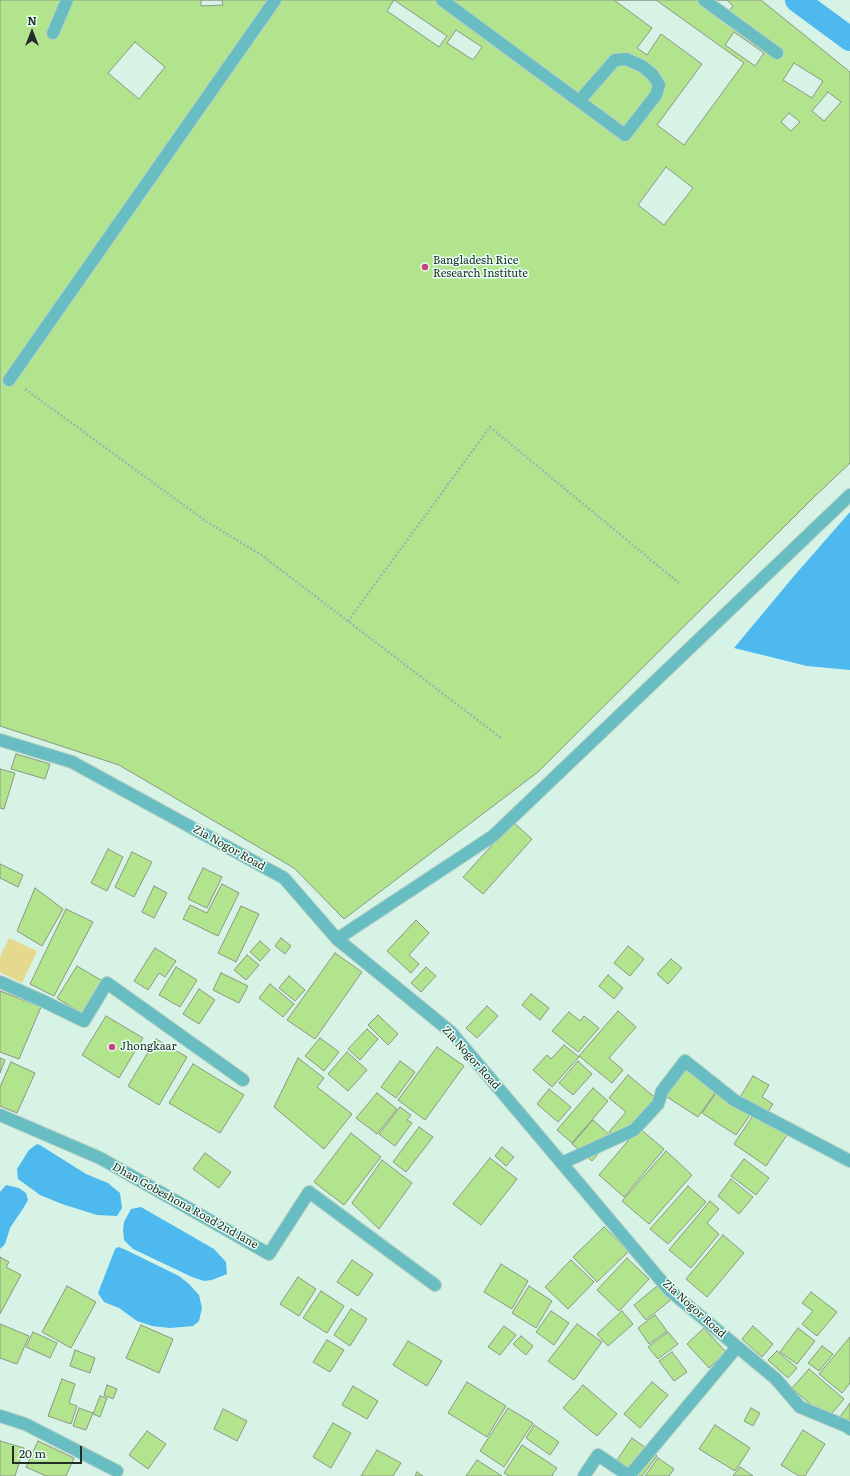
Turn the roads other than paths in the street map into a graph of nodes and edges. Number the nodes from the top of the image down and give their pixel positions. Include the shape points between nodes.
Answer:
1 (67, 0) edge
2 (275, 0) edge
3 (442, 0) edge
4 (704, 0) edge
5 (53, 33) dead end
6 (777, 53) dead end
7 (579, 101) junction
8 (9, 380) road end
9 (850, 494) edge
10 (0, 740) edge
11 (337, 940) junction
12 (0, 982) edge
13 (243, 1080) dead end
14 (0, 1115) edge
15 (850, 1161) edge
16 (562, 1163) junction
17 (435, 1285) dead end
18 (737, 1347) junction
19 (0, 1416) edge
20 (849, 1425) edge
21 (117, 1471) dead end
22 (584, 1476) edge
23 (629, 1476) edge

1 - 5 street
2 - 8 street
3 - 7 street
4 - 6 street
7 - 7 street via 625,135 656,95 659,84 642,66 626,59 615,60
9 - 11 street via 493,836
10 - 11 street, Zia Nogor Road via 72,762 284,878
11 - 16 street, Zia Nogor Road via 451,1032
12 - 13 street via 84,1022 106,983
14 - 17 street, Dhan Gobeshona Road 2nd lane via 100,1158 269,1254 309,1192
15 - 16 street via 734,1100 685,1061 662,1091 658,1104 634,1130
16 - 18 street, Zia Nogor Road via 669,1290
18 - 20 street, Zia Nogor Road via 776,1379 800,1407
18 - 23 street
19 - 21 street via 25,1424
22 - 23 street via 598,1455

